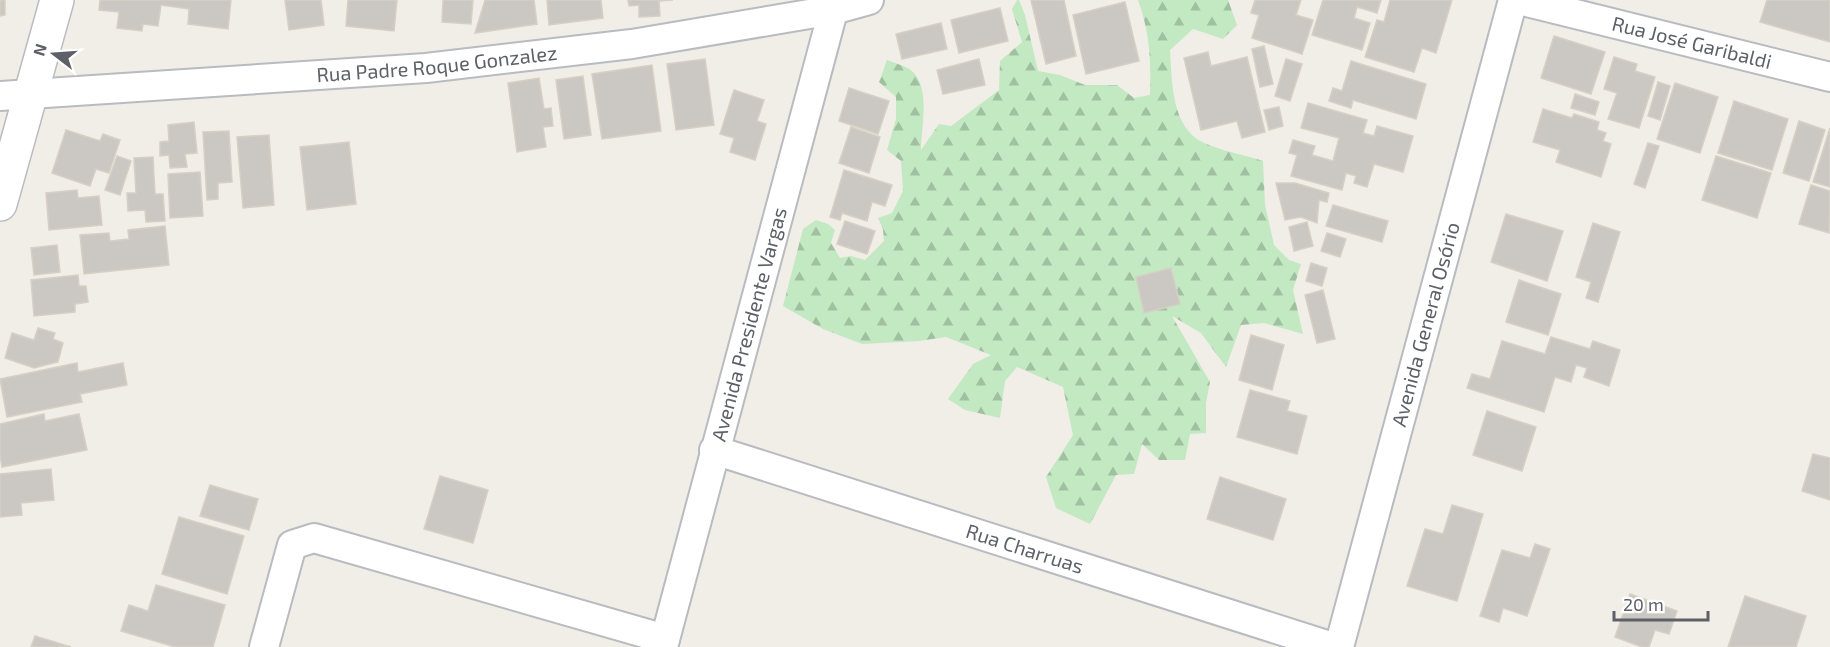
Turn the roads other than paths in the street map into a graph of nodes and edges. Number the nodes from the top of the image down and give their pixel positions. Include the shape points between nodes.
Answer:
1 (57, 0) edge
2 (870, 0) edge
3 (1513, 0) edge
4 (1520, 0) edge
5 (834, 5) edge
6 (1830, 77) edge
7 (15, 96) edge
8 (0, 204) edge
9 (714, 450) junction
10 (664, 643) edge
11 (264, 647) edge
12 (1333, 647) edge
13 (1340, 647) edge

1 - 7 street
2 - 5 street, Rua Padre Roque Gonzalez
3 - 13 street, Avenida General Osório
4 - 6 street, Rua José Garibaldi
5 - 7 street, Rua Padre Roque Gonzalez via 632,44 426,68
5 - 9 street, Avenida Presidente Vargas
7 - 8 street
9 - 10 street, Avenida Presidente Vargas
9 - 12 street, Rua Charruas
10 - 11 street via 314,538 292,545

